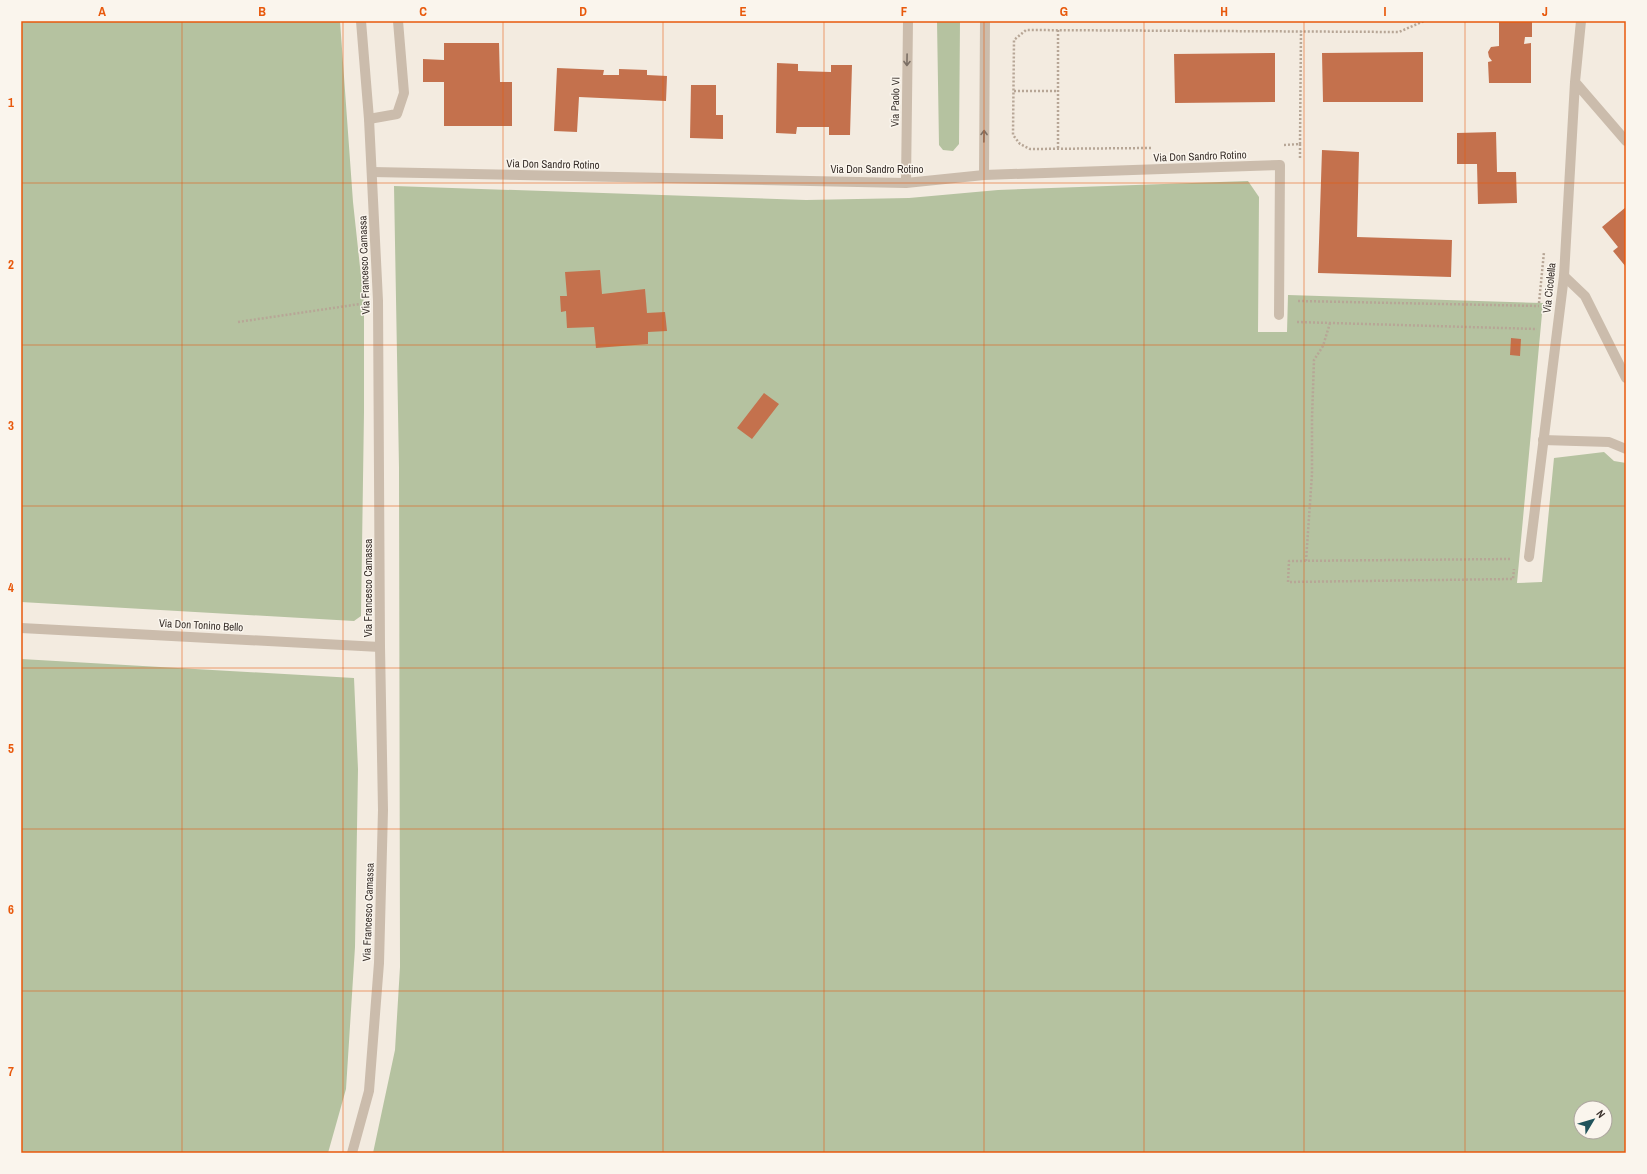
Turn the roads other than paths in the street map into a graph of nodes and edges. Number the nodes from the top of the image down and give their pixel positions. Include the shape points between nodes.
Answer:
1 (361, 21) edge
2 (398, 21) edge
3 (908, 21) edge
4 (986, 21) edge
5 (1581, 21) edge
6 (1575, 82) junction
7 (369, 119) junction
8 (1626, 141) edge
9 (372, 172) junction
10 (984, 175) junction
11 (906, 183) junction
12 (1564, 276) junction
13 (1279, 315) dead end
14 (1626, 378) edge
15 (1542, 440) junction
16 (1626, 449) edge
17 (1529, 557) dead end
18 (21, 628) edge
19 (380, 647) junction
20 (352, 1153) edge

1 - 7 street, Via Francesco Camassa
2 - 7 street via 404,93 396,114
3 -> 11 street, Via Paolo VI
10 -> 4 street
5 - 6 street, Via Cicolella
6 - 8 street
6 - 12 street, Via Cicolella
7 - 9 street, Via Francesco Camassa
9 - 11 street, Via Don Sandro Rotino
9 - 19 street, Via Francesco Camassa via 378,301
10 - 11 street, Via Don Sandro Rotino
10 - 13 street, Via Don Sandro Rotino via 1280,165
12 - 14 street via 1585,296
12 - 15 street, Via Cicolella
15 - 16 street via 1608,442
15 - 17 street, Via Cicolella
18 - 19 street, Via Don Tonino Bello
19 - 20 street, Via Francesco Camassa via 383,810 379,964 369,1091

